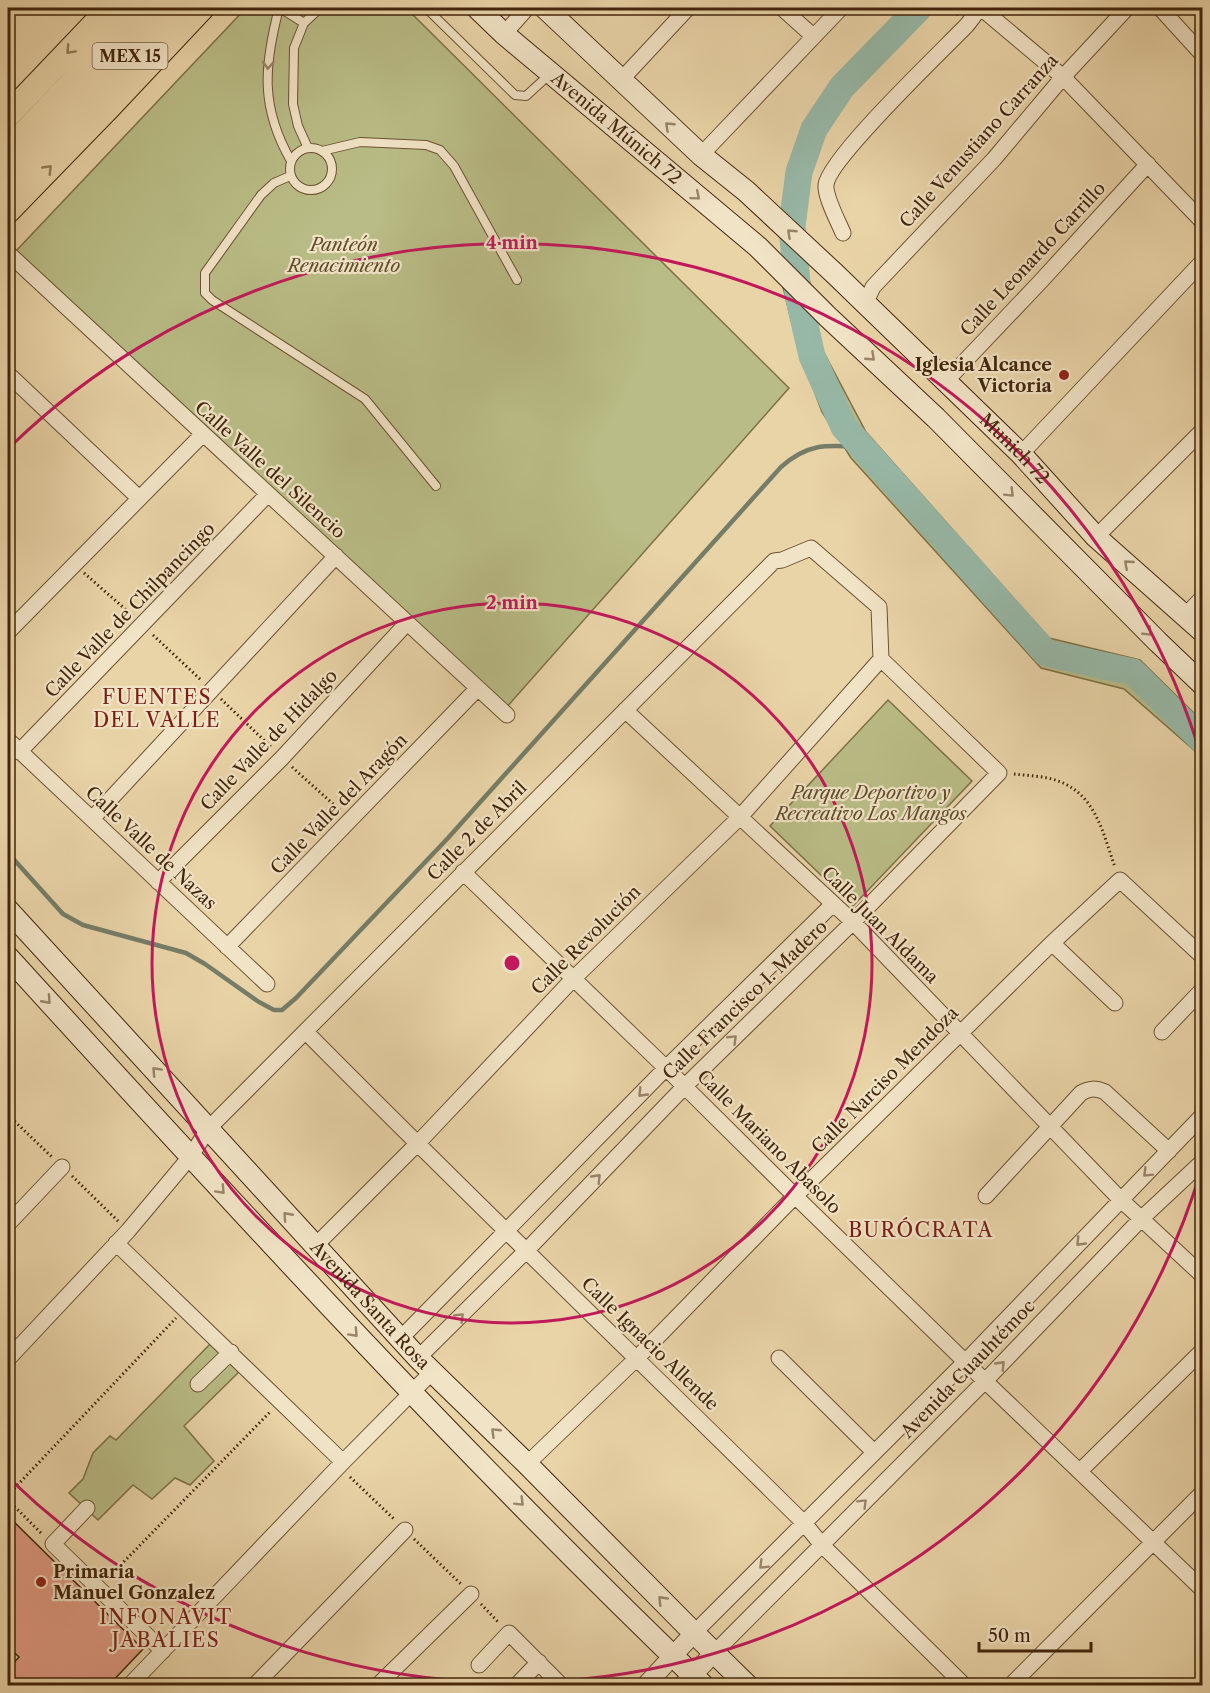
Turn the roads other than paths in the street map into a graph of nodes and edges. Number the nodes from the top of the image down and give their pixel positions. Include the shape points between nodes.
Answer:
1 (110, 8) edge
2 (143, 8) edge
3 (175, 8) edge
4 (202, 8) edge
5 (280, 8) edge
6 (320, 8) edge
7 (426, 8) edge
8 (477, 8) edge
9 (527, 8) edge
10 (545, 8) edge
11 (688, 8) edge
12 (782, 8) edge
13 (841, 8) edge
14 (980, 8) edge
15 (1127, 8) edge
16 (1160, 8) edge
17 (304, 23) junction
18 (504, 34) junction
19 (813, 36) junction
20 (1203, 54) edge
21 (551, 73) junction
22 (1063, 77) junction
23 (621, 80) junction
24 (76, 97) junction
25 (8, 116) edge
26 (308, 148) junction
27 (8, 150) edge
28 (322, 151) junction
29 (701, 155) junction
30 (291, 161) junction
31 (1148, 165) junction
32 (290, 176) junction
33 (8, 184) edge
34 (746, 191) joint
35 (8, 211) edge
36 (1203, 221) edge
37 (843, 233) dead end
38 (758, 248) joint
39 (8, 253) edge
40 (1203, 262) edge
41 (517, 280) dead end
42 (865, 304) junction
43 (8, 374) edge
44 (947, 380) junction
45 (1203, 431) edge
46 (202, 435) junction
47 (1022, 454) junction
48 (436, 486) dead end
49 (268, 494) junction
50 (139, 498) junction
51 (1096, 537) junction
52 (336, 556) junction
53 (1203, 598) edge
54 (1186, 615) junction
55 (406, 622) junction
56 (1203, 631) edge
57 (8, 632) edge
58 (881, 659) junction
59 (1200, 680) edge
60 (478, 688) junction
61 (625, 710) junction
62 (507, 715) dead end
63 (8, 740) edge
64 (19, 752) junction
65 (740, 817) junction
66 (92, 819) junction
67 (463, 872) junction
68 (158, 882) junction
69 (832, 904) junction
70 (8, 910) edge
71 (853, 922) junction
72 (1052, 944) junction
73 (227, 947) junction
74 (1203, 956) edge
75 (8, 957) edge
76 (574, 978) junction
77 (267, 984) dead end
78 (1203, 990) edge
79 (1115, 1003) dead end
80 (306, 1032) junction
81 (1162, 1032) dead end
82 (960, 1033) junction
83 (666, 1068) junction
84 (685, 1086) junction
85 (1203, 1116) edge
86 (1051, 1127) junction
87 (208, 1128) junction
88 (417, 1144) junction
89 (1169, 1151) junction
90 (190, 1157) junction
91 (1203, 1162) edge
92 (62, 1167) dead end
93 (795, 1196) junction
94 (986, 1196) dead end
95 (1120, 1199) junction
96 (1141, 1219) junction
97 (8, 1224) edge
98 (507, 1232) junction
99 (116, 1243) junction
100 (315, 1246) junction
101 (526, 1251) junction
102 (1203, 1275) edge
103 (400, 1339) junction
104 (1203, 1351) edge
105 (231, 1352) junction
106 (637, 1358) junction
107 (778, 1358) dead end
108 (8, 1359) edge
109 (966, 1361) junction
110 (425, 1365) junction
111 (985, 1381) junction
112 (198, 1384) dead end
113 (410, 1393) junction
114 (874, 1452) junction
115 (343, 1462) junction
116 (527, 1464) junction
117 (1080, 1471) junction
118 (1203, 1493) edge
119 (87, 1508) dead end
120 (804, 1524) junction
121 (405, 1530) dead end
122 (1154, 1543) junction
123 (822, 1545) junction
124 (1203, 1589) edge
125 (471, 1594) road end
126 (694, 1633) junction
127 (163, 1651) junction
128 (715, 1652) junction
129 (673, 1655) junction
130 (539, 1662) junction
131 (479, 1665) dead end
132 (693, 1682) edge
133 (129, 1686) edge
134 (254, 1686) edge
135 (377, 1686) edge
136 (516, 1686) edge
137 (562, 1686) edge
138 (645, 1686) edge
139 (748, 1686) edge
140 (966, 1686) edge
141 (1010, 1686) edge

1 -> 25 highway
2 - 24 highway, MEX 15
3 - 24 highway, MEX 15
35 -> 4 highway
5 - 17 lane
5 -> 30 lane via 267,65 268,103 278,139
6 - 17 lane
7 - 21 lane via 515,95 526,96
8 - 18 main road, Avenida Múnich 72
9 - 18 street
10 - 23 main road, Avenida Múnich 72
11 - 23 street
12 - 19 street
13 - 19 street
14 - 22 street
14 - 37 street via 862,132 828,177 827,192
15 - 22 street, Calle Venustiano Carranza
16 - 20 street
17 - 26 lane via 294,48 293,104
18 - 21 main road, Avenida Múnich 72
19 - 29 street
21 -> 38 main road, Avenida Múnich 72
22 - 31 street
22 - 42 street, Calle Venustiano Carranza via 994,159 873,287
29 -> 23 main road, Avenida Múnich 72
24 - 27 highway, MEX 15
24 - 33 highway, MEX 15
26 - 28 lane
26 - 30 lane
28 - 32 lane via 331,163 327,184 314,191 306,190
28 - 41 lane via 360,142 426,145 440,150 454,166
29 - 34 main road, Avenida Múnich 72
30 - 32 lane
31 - 36 street
31 - 44 street, Calle Leonardo Carrillo
32 - 48 lane via 261,195 205,273 205,293 365,399
42 -> 34 main road, Munich 72
38 -> 59 main road, Munich 72
39 - 46 street, Calle Valle del Silencio
40 - 47 street
42 - 44 main road, Munich 72
43 - 50 street
44 - 47 main road, Munich 72
45 - 51 street
46 - 49 street, Calle Valle del Silencio
46 - 50 street
47 - 51 main road, Munich 72
49 - 52 street, Calle Valle del Silencio
49 - 64 street, Calle Valle de Chilpancingo
50 - 57 street
54 -> 51 main road, Munich 72
52 - 55 street, Calle Valle del Silencio
52 - 66 street
53 - 54 street
54 - 56 main road, Munich 72
55 - 60 street, Calle Valle del Silencio
55 - 68 street, Calle Valle de Hidalgo via 282,758
58 - 61 street, Calle 2 de Abril via 879,607 811,548 774,561
58 - 65 street, Calle Revolución
58 - 71 street, Calle Francisco I. Madero via 999,773
60 - 62 street, Calle Valle del Silencio
60 - 73 street, Calle Valle del Aragón
61 - 65 street, Calle Juan Aldama
61 - 67 street, Calle 2 de Abril
63 - 64 street, Calle Valle de Nazas
64 - 66 street, Calle Valle de Nazas
65 - 69 street, Calle Juan Aldama
65 - 76 street, Calle Revolución
66 - 68 street, Calle Valle de Nazas
67 - 76 street, Calle Mariano Abasolo
67 - 80 street, Calle 2 de Abril
68 - 73 street, Calle Valle de Nazas
69 - 71 street, Calle Juan Aldama
69 - 83 street, Calle Francisco I. Madero
87 -> 70 main road, Avenida Santa Rosa
71 - 82 street, Calle Juan Aldama
84 -> 71 street, Calle Francisco I. Madero
72 - 74 street, Calle Narciso Mendoza via 1120,880
72 - 79 street
72 - 82 street, Calle Narciso Mendoza
73 - 77 street, Calle Valle de Nazas
75 -> 90 main road, Avenida Santa Rosa
76 - 83 street, Calle Mariano Abasolo
76 - 88 street, Calle Revolución
78 - 81 street
80 - 87 street, Calle 2 de Abril
80 - 88 street, Calle Ignacio Allende
82 - 86 street, Calle Juan Aldama
82 - 93 street, Calle Narciso Mendoza
83 - 84 street, Calle Mariano Abasolo
83 -> 98 street, Calle Francisco I. Madero
84 - 93 street, Calle Mariano Abasolo
101 -> 84 street, Calle Francisco I. Madero
85 - 89 street, Avenida Cuauhtémoc
86 - 89 street via 1081,1093 1096,1088
86 - 94 street
86 - 95 street, Calle Juan Aldama
87 - 90 street, Calle 2 de Abril
100 -> 87 main road, Avenida Santa Rosa
88 - 98 street, Calle Ignacio Allende
88 - 100 street, Calle Revolución
89 -> 95 street, Avenida Cuauhtémoc
90 - 99 street, Calle 2 de Abril
90 -> 113 main road, Avenida Santa Rosa
91 - 96 street, Avenida Cuauhtémoc
92 - 97 street
93 - 106 street, Calle Narciso Mendoza
93 - 109 street, Calle Mariano Abasolo
95 - 96 street, Calle Juan Aldama
95 -> 109 street, Avenida Cuauhtémoc
96 - 102 street, Calle Juan Aldama
111 -> 96 street, Avenida Cuauhtémoc
98 - 101 street, Calle Ignacio Allende
98 - 103 street, Calle Francisco I. Madero
99 - 105 street
99 - 108 street, Calle 2 de Abril
100 - 103 main road, Avenida Santa Rosa
101 - 106 street, Calle Ignacio Allende
110 -> 101 street, Calle Francisco I. Madero
103 - 110 main road, Avenida Santa Rosa
104 - 117 street
105 - 112 street
105 - 115 street
106 - 116 street, Calle Narciso Mendoza
106 - 120 street, Calle Ignacio Allende
107 - 114 street
109 - 111 street, Calle Mariano Abasolo
109 - 114 street, Avenida Cuauhtémoc
110 - 113 street, Calle Francisco I. Madero
116 -> 110 main road, Avenida Santa Rosa
111 - 117 street, Calle Mariano Abasolo
123 -> 111 street, Avenida Cuauhtémoc
113 - 115 street, Calle Francisco I. Madero
113 -> 129 main road, Avenida Santa Rosa
114 - 120 street, Avenida Cuauhtémoc
115 - 127 street, Calle Francisco I. Madero
126 -> 116 main road, Avenida Santa Rosa
117 - 122 street, Calle Mariano Abasolo
118 - 122 street
119 - 127 street via 53,1544
120 - 123 street, Calle Ignacio Allende
120 -> 126 street, Avenida Cuauhtémoc
121 - 134 street
122 - 124 street, Calle Mariano Abasolo
122 - 141 street
123 - 128 street, Avenida Cuauhtémoc
123 - 140 street, Calle Ignacio Allende
125 - 135 street
126 - 128 main road, Avenida Santa Rosa
126 - 129 street
127 - 133 street, Calle Francisco I. Madero
128 - 132 street
128 - 139 main road, Avenida Santa Rosa
129 - 132 main road, Avenida Santa Rosa
129 - 138 street
130 - 131 street via 509,1633
130 - 136 street
130 - 137 street

